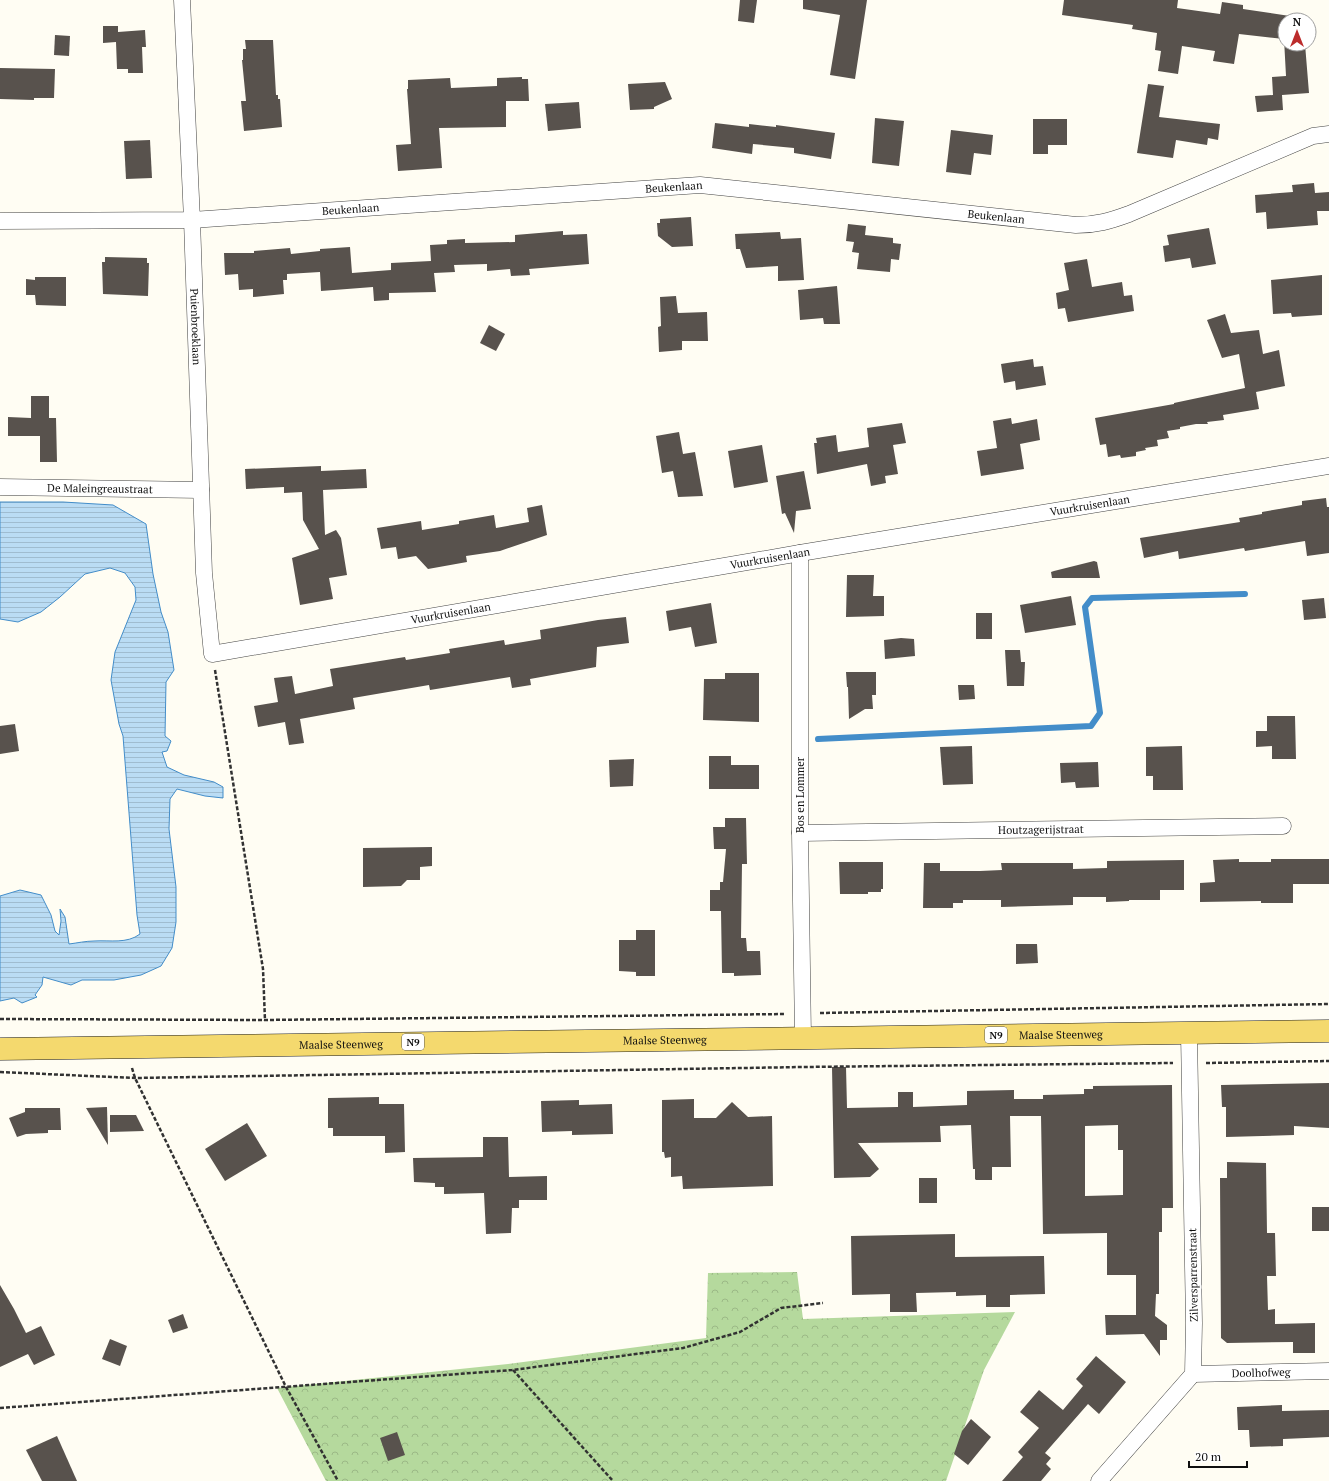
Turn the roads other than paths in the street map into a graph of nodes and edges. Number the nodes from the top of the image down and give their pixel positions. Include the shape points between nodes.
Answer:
1 (182, 0) edge
2 (1329, 134) edge
3 (192, 220) junction
4 (0, 221) edge
5 (1329, 466) edge
6 (0, 487) edge
7 (201, 490) junction
8 (800, 553) junction
9 (212, 654) joint
10 (1283, 826) dead end
11 (800, 833) junction
12 (1329, 1031) edge
13 (1189, 1034) junction
14 (803, 1037) junction
15 (0, 1048) edge
16 (1329, 1371) edge
17 (1193, 1374) junction
18 (1098, 1481) edge

1 - 3 street, Puienbroeklaan
2 - 3 street, Beukenlaan via 1313,136 1129,214 1094,225 700,184
3 - 4 street, Beukenlaan
3 - 7 street, Puienbroeklaan
5 - 8 street, Vuurkruisenlaan
6 - 7 street, De Maleingreaustraat
7 - 9 street, Puienbroeklaan via 204,573
8 - 9 street, Vuurkruisenlaan
8 - 11 street, Bos en Lommer
10 - 11 street, Houtzagerijstraat
11 - 14 street, Bos en Lommer
12 - 13 main road, Maalse Steenweg / N9
13 - 14 main road, Maalse Steenweg / N9
13 - 17 street, Zilversparrenstraat
14 - 15 main road, Maalse Steenweg / N9
16 - 17 street, Doolhofweg
17 - 18 street

